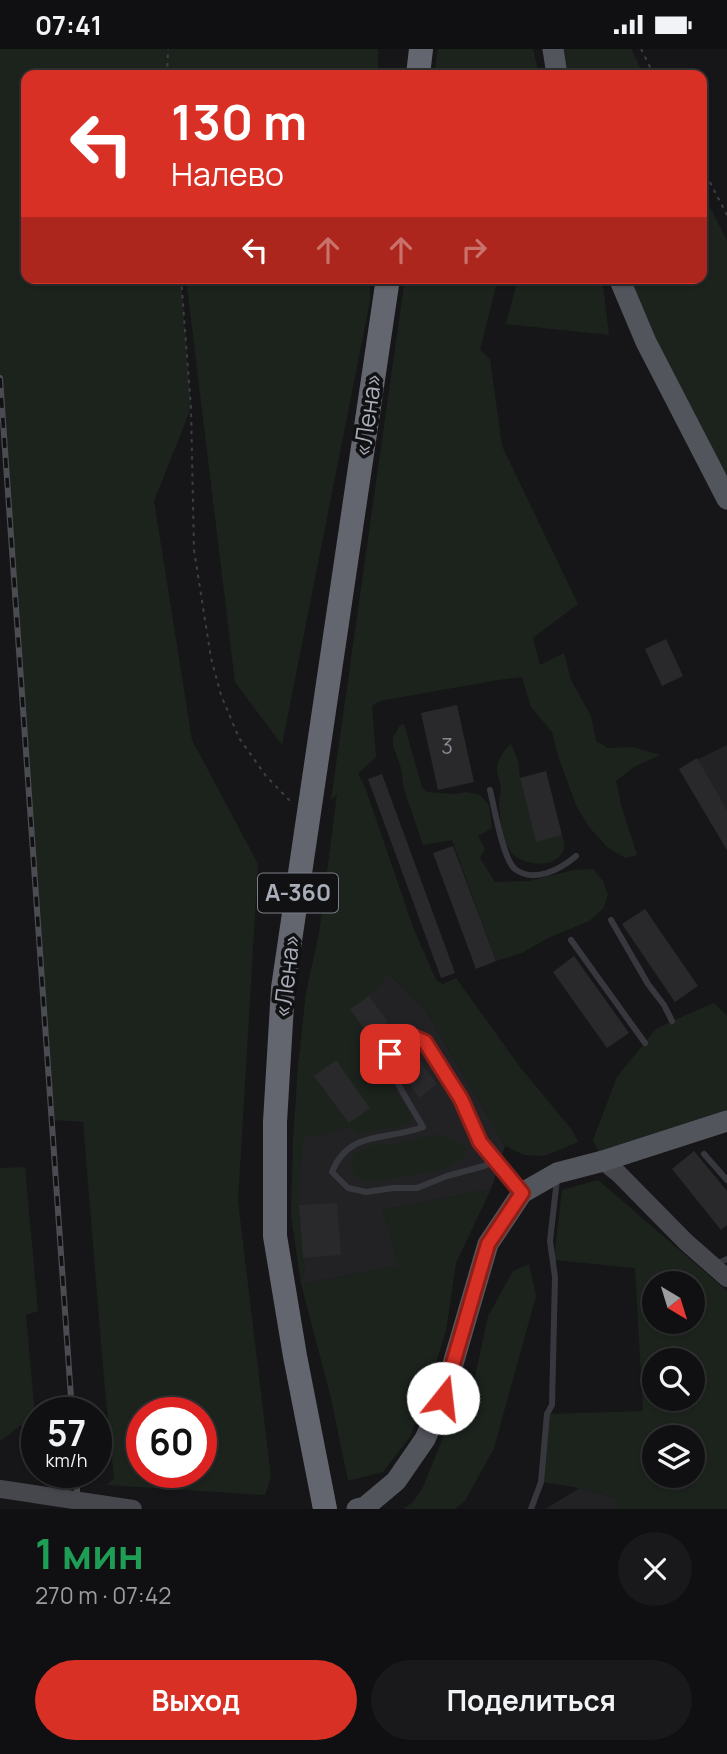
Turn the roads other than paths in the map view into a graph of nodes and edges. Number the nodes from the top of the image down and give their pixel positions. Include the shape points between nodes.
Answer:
1 (421, 49) edge
2 (552, 49) edge
3 (419, 70) edge
4 (556, 70) edge
5 (387, 284) edge
6 (622, 284) edge
7 (727, 499) edge
8 (490, 790) dead end
9 (576, 856) dead end
10 (611, 920) dead end
11 (571, 940) dead end
12 (672, 1021) dead end
13 (645, 1042) dead end
14 (727, 1121) edge
15 (704, 1154) dead end
16 (496, 1160) junction
17 (603, 1161) junction
18 (557, 1173) junction
19 (727, 1180) edge
20 (522, 1193) junction
21 (720, 1262) edge
22 (727, 1278) edge
23 (0, 1489) edge
24 (133, 1509) edge
25 (325, 1509) edge
26 (357, 1509) edge
27 (531, 1509) edge

1 - 3 highway
2 - 4 main road
5 - 25 highway, «Лена» / А-360 via 283,988 275,1122 275,1235
6 - 7 main road via 646,342
8 - 9 lane via 514,869 541,875
10 - 12 lane
11 - 13 lane
14 - 17 main road
15 - 19 lane
16 - 16 lane via 480,1142 461,1099 425,1042 411,1036 390,1054 390,1069 423,1127 364,1139 346,1150 332,1172 348,1188 366,1192 417,1188
16 - 20 lane
17 - 18 main road
17 - 21 main road via 686,1242
18 - 20 main road
18 - 27 lane via 550,1241 555,1277 552,1405 547,1414 541,1482
20 - 26 main road via 488,1244 443,1398 425,1439 396,1481
21 - 22 main road
23 - 24 main road, bridge

